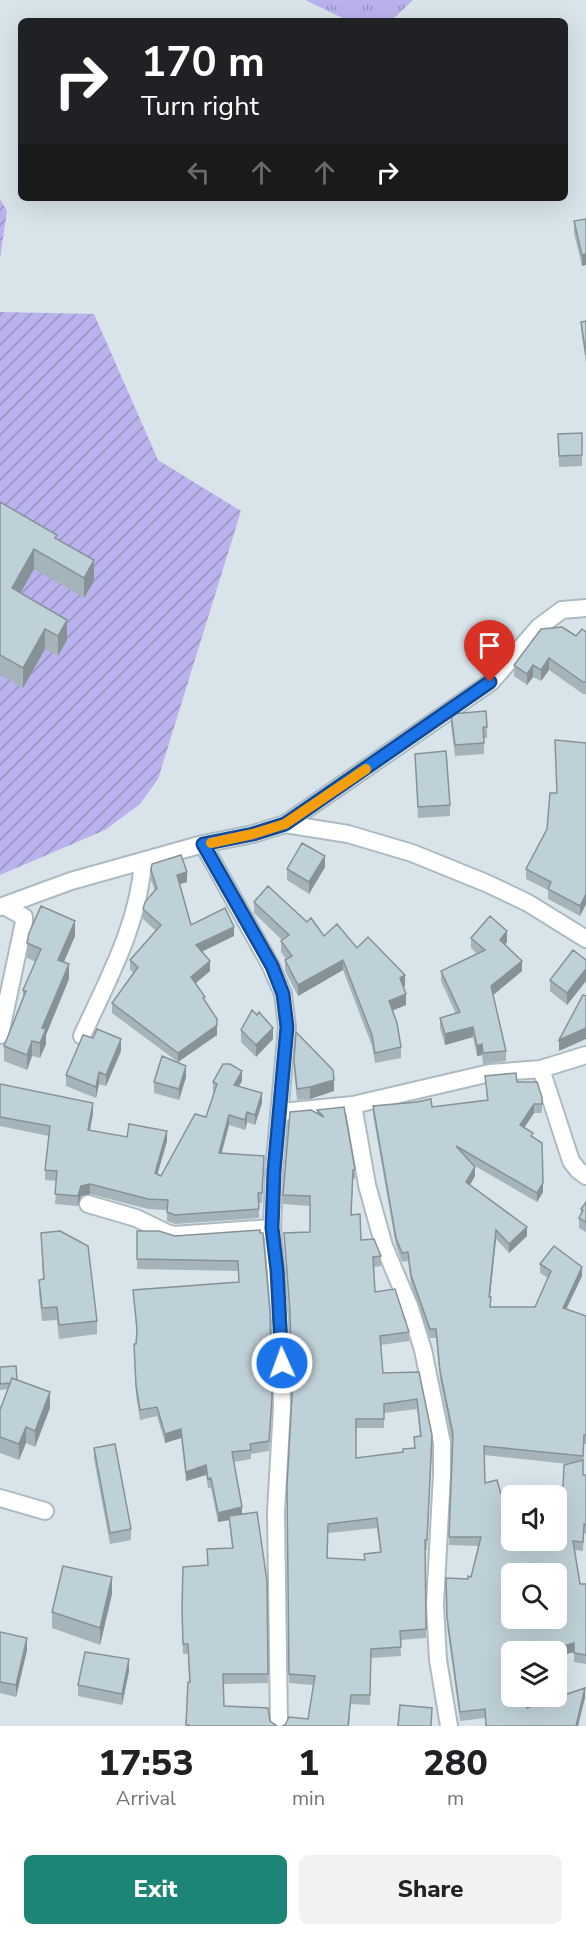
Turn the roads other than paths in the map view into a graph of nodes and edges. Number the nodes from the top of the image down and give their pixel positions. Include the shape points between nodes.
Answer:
1 (586, 608) edge
2 (285, 824) junction
3 (203, 844) junction
4 (143, 861) junction
5 (2, 907) edge
6 (586, 939) edge
7 (0, 1035) edge
8 (82, 1036) edge
9 (586, 1054) edge
10 (541, 1069) junction
11 (353, 1105) junction
12 (281, 1112) junction
13 (586, 1176) edge
14 (88, 1204) dead end
15 (272, 1228) junction
16 (0, 1498) edge
17 (45, 1511) dead end
18 (279, 1726) edge
19 (449, 1726) edge

1 - 2 street via 562,610 546,621 490,682
2 - 3 street
2 - 6 street via 348,834 412,854 528,903
3 - 4 street
3 - 12 street via 272,966 283,994 287,1027
4 - 5 street via 71,881
4 - 8 street via 132,924
5 - 7 street via 20,914 24,922
9 - 10 street
10 - 11 street via 490,1073
10 - 13 street via 571,1161
11 - 12 street
11 - 19 street via 367,1185 384,1246 423,1350 442,1443 435,1626
12 - 15 street
14 - 15 street via 136,1218 174,1235
15 - 18 street via 282,1363 276,1512
16 - 17 street

